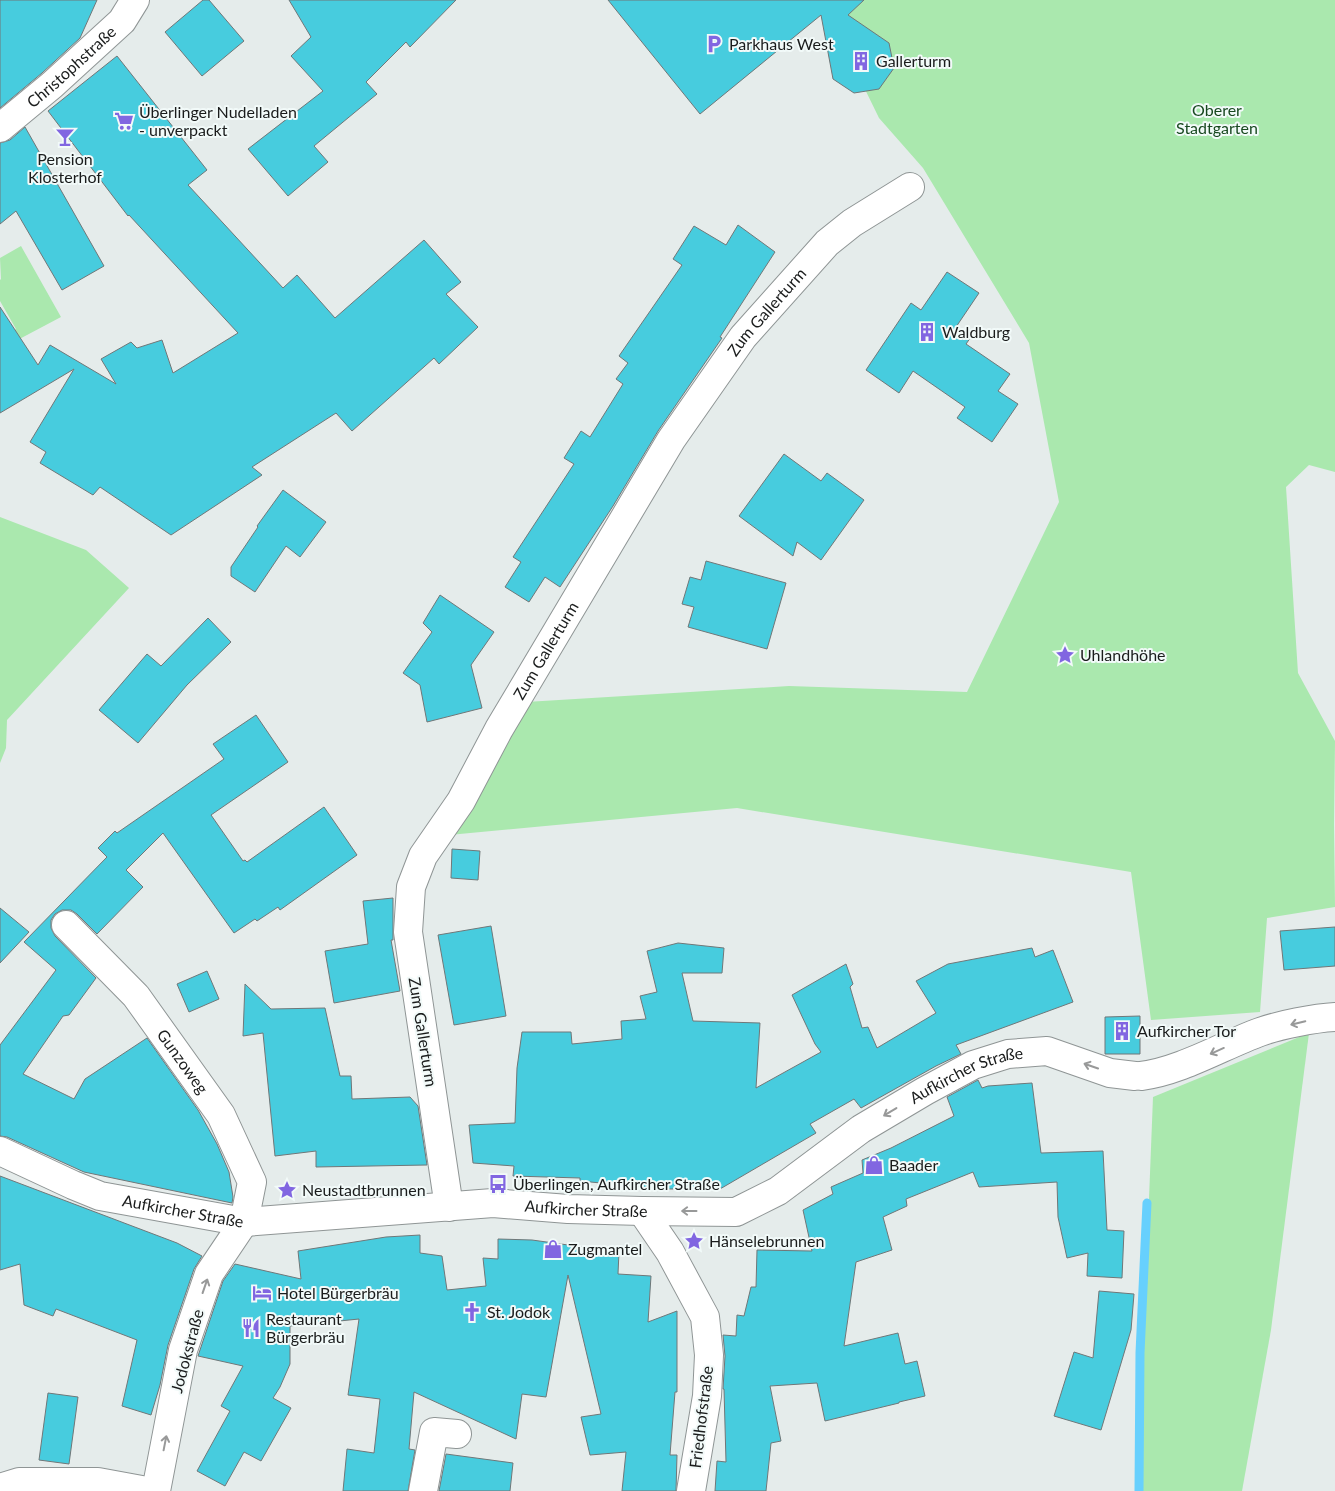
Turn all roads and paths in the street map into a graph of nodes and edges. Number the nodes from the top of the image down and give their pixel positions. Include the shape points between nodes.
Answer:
1 (135, 0) edge
2 (0, 128) edge
3 (910, 187) dead end
4 (66, 925) dead end
5 (1335, 1017) edge
6 (0, 1151) edge
7 (450, 1207) junction
8 (642, 1211) junction
9 (244, 1222) junction
10 (457, 1434) dead end
11 (0, 1488) edge
12 (147, 1491) edge
13 (156, 1491) edge
14 (423, 1491) edge
15 (691, 1491) edge

1 - 2 street, Christophstraße via 122,21
3 - 7 street, Zum Gallerturm via 852,223 827,243 743,337 672,440 499,729 460,801 423,856 411,887 408,932
4 - 9 street, Gunzoweg via 136,996 221,1115 252,1182
5 -> 8 street, Aufkircher Straße via 1261,1031 1207,1055 1138,1076 1110,1073 1048,1051 1008,1054 973,1065 925,1091 861,1129 778,1192 736,1212
6 - 9 street, Aufkircher Straße via 100,1196
7 - 8 street, Aufkircher Straße via 493,1203
7 - 9 street, Aufkircher Straße
8 - 15 street, Friedhofstraße via 670,1252 705,1317 709,1355 707,1396
13 -> 9 street, Jodokstraße via 183,1350 209,1274
10 - 14 street via 434,1432
11 - 12 street via 19,1482 98,1482

